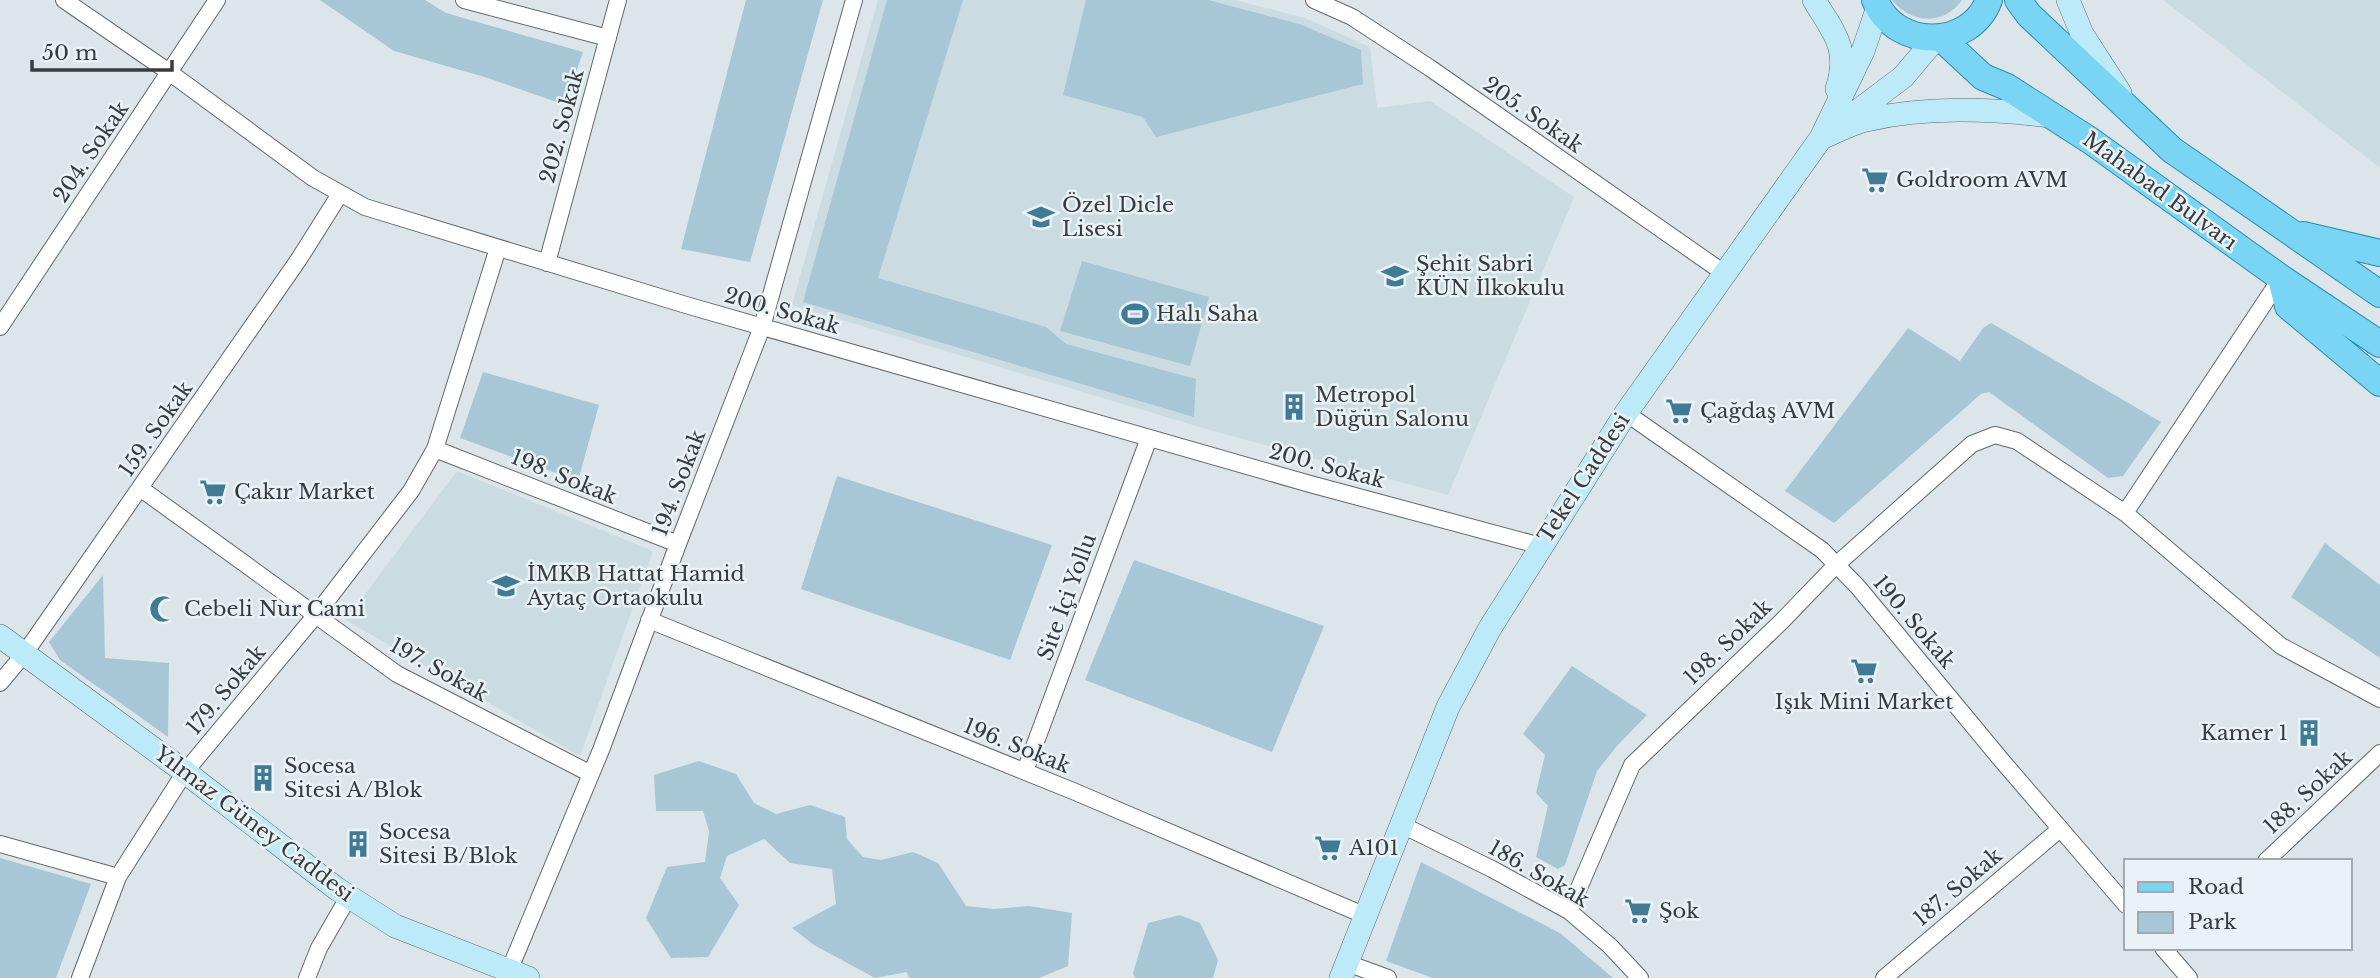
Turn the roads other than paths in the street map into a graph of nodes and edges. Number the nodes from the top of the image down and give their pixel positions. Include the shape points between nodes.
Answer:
1 (64, 0) edge
2 (217, 0) edge
3 (464, 0) edge
4 (618, 0) edge
5 (854, 0) edge
6 (1314, 0) edge
7 (1814, 0) edge
8 (1989, 0) edge
9 (2018, 0) edge
10 (2068, 0) edge
11 (1877, 4) edge
12 (608, 38) junction
13 (1939, 38) junction
14 (169, 72) junction
15 (2131, 111) junction
16 (2052, 116) junction
17 (1821, 138) junction
18 (340, 194) junction
19 (2288, 231) junction
20 (498, 248) junction
21 (2380, 253) edge
22 (547, 263) junction
23 (1724, 273) junction
24 (2281, 278) junction
25 (2380, 294) edge
26 (0, 327) edge
27 (762, 327) junction
28 (2380, 344) edge
29 (2380, 383) edge
30 (1626, 412) junction
31 (1149, 438) junction
32 (435, 449) junction
33 (140, 488) junction
34 (2125, 513) junction
35 (678, 544) junction
36 (1541, 546) junction
37 (1836, 565) junction
38 (315, 616) junction
39 (649, 620) junction
40 (0, 636) edge
41 (25, 653) junction
42 (0, 683) edge
43 (2380, 699) edge
44 (2380, 753) edge
45 (1025, 771) junction
46 (185, 772) junction
47 (591, 774) junction
48 (1402, 825) junction
49 (2060, 829) junction
50 (0, 844) edge
51 (2268, 859) edge
52 (118, 877) junction
53 (349, 896) junction
54 (2124, 903) edge
55 (1569, 911) junction
56 (1366, 916) junction
57 (2166, 950) edge
58 (1344, 971) edge
59 (518, 974) edge
60 (80, 978) edge
61 (306, 978) edge
62 (1388, 978) edge
63 (1640, 978) edge
64 (1884, 978) edge
65 (2189, 978) edge

1 - 14 street, 200. Sokak
2 - 14 street, 204. Sokak
3 - 12 street
4 - 12 street, 202. Sokak
5 - 27 street, 194. Sokak
6 - 23 street, 205. Sokak via 1352,17 1430,68
7 - 17 street via 1842,47 1842,75
8 - 13 main road via 1976,20 1960,32
9 - 15 main road, Mahabad Bulvarı
10 - 15 street via 2082,34
11 - 13 main road via 1898,29
11 - 17 street, Tekel Caddesi via 1863,51
12 - 22 street, 202. Sokak
13 - 16 main road, Mahabad Bulvarı via 1983,77
13 - 17 street via 1903,77
14 - 18 street, 200. Sokak
14 - 26 street, 204. Sokak
15 - 19 main road, Mahabad Bulvarı via 2172,150
16 - 17 street via 1996,109 1922,112 1864,121
16 - 24 main road, Mahabad Bulvarı
17 - 23 street, Tekel Caddesi
18 - 20 street, 200. Sokak via 365,207
18 - 33 street, 159. Sokak
19 - 21 main road
19 - 25 main road, Mahabad Bulvarı
20 - 22 street, 200. Sokak
20 - 32 street, 179. Sokak
22 - 27 street, 200. Sokak
23 - 30 street, Tekel Caddesi
24 - 28 main road, Mahabad Bulvarı
24 - 29 main road via 2288,306
24 - 34 street
27 - 31 street, 200. Sokak
27 - 35 street, 194. Sokak
30 - 36 street, Tekel Caddesi
30 - 37 street, 190. Sokak via 1822,550
31 - 36 street, 200. Sokak
31 - 45 street, Site İçi Yollu
32 - 35 street, 198. Sokak
32 - 38 street, 179. Sokak via 411,491
33 - 38 street, 197. Sokak
33 - 41 street, 159. Sokak
34 - 37 street, 198. Sokak via 2017,441 1995,435 1972,444
34 - 43 street via 2281,646
35 - 39 street, 194. Sokak
36 - 48 street, Tekel Caddesi via 1448,707
37 - 49 street, 190. Sokak
37 - 55 street, 198. Sokak via 1632,765
38 - 46 street, 179. Sokak
38 - 47 street, 197. Sokak via 397,674
39 - 45 street, 196. Sokak
39 - 47 street, 194. Sokak
40 - 41 street, Yılmaz Güney Caddesi
41 - 42 street, 159. Sokak
41 - 46 street, Yılmaz Güney Caddesi
44 - 51 street, 188. Sokak
45 - 56 street, 196. Sokak
46 - 52 street, 179. Sokak
46 - 53 street, Yılmaz Güney Caddesi
47 - 59 street, 194. Sokak
48 - 55 street, 186. Sokak
48 - 56 street, Tekel Caddesi
49 - 54 street, 190. Sokak
49 - 64 street, 187. Sokak
50 - 52 street
52 - 60 street, 179. Sokak
53 - 59 street, Yılmaz Güney Caddesi via 395,926
53 - 61 street
55 - 63 street, 186. Sokak
56 - 58 street, Tekel Caddesi
57 - 65 street
58 - 62 street

